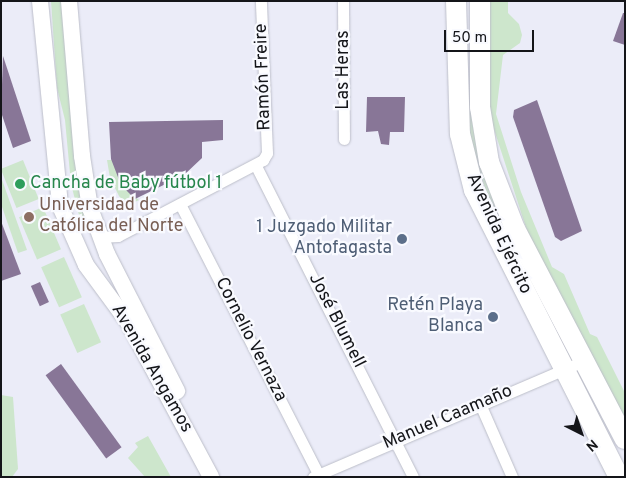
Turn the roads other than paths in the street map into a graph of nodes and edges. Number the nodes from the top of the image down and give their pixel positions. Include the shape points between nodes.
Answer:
1 (40, 1) edge
2 (69, 1) edge
3 (261, 1) edge
4 (344, 1) edge
5 (456, 1) edge
6 (480, 1) edge
7 (344, 139) dead end
8 (256, 166) junction
9 (180, 204) junction
10 (66, 221) junction
11 (99, 237) junction
12 (584, 360) junction
13 (564, 368) junction
14 (480, 404) junction
15 (625, 439) edge
16 (397, 440) junction
17 (317, 476) edge
18 (211, 477) edge
19 (223, 477) edge
20 (412, 477) edge
21 (512, 477) edge
22 (620, 477) edge

1 - 10 main road, Avenida Angamos via 57,188
2 - 11 main road, Avenida Angamos via 82,156 90,208
3 - 8 street, Ramón Freire via 267,153
4 - 7 street, Las Heras
5 - 13 highway, Avenida Ejército via 457,98 468,172 506,259
6 - 12 highway, Avenida Ejército via 480,107 489,162 514,229
8 - 9 street
8 - 16 street, José Blumell
9 - 11 street via 118,236
9 - 17 street, Cornelio Vernaza
10 - 11 main road
10 - 18 main road, Avenida Angamos via 86,264 128,322
11 - 19 main road, Avenida Angamos
12 - 13 street, Manuel Caamaño
12 - 15 highway, Avenida Ejército
13 - 14 street, Manuel Caamaño
13 - 22 highway, Avenida Ejército
14 - 16 street, Manuel Caamaño
14 - 21 street
16 - 17 street, Manuel Caamaño
16 - 20 street, José Blumell

